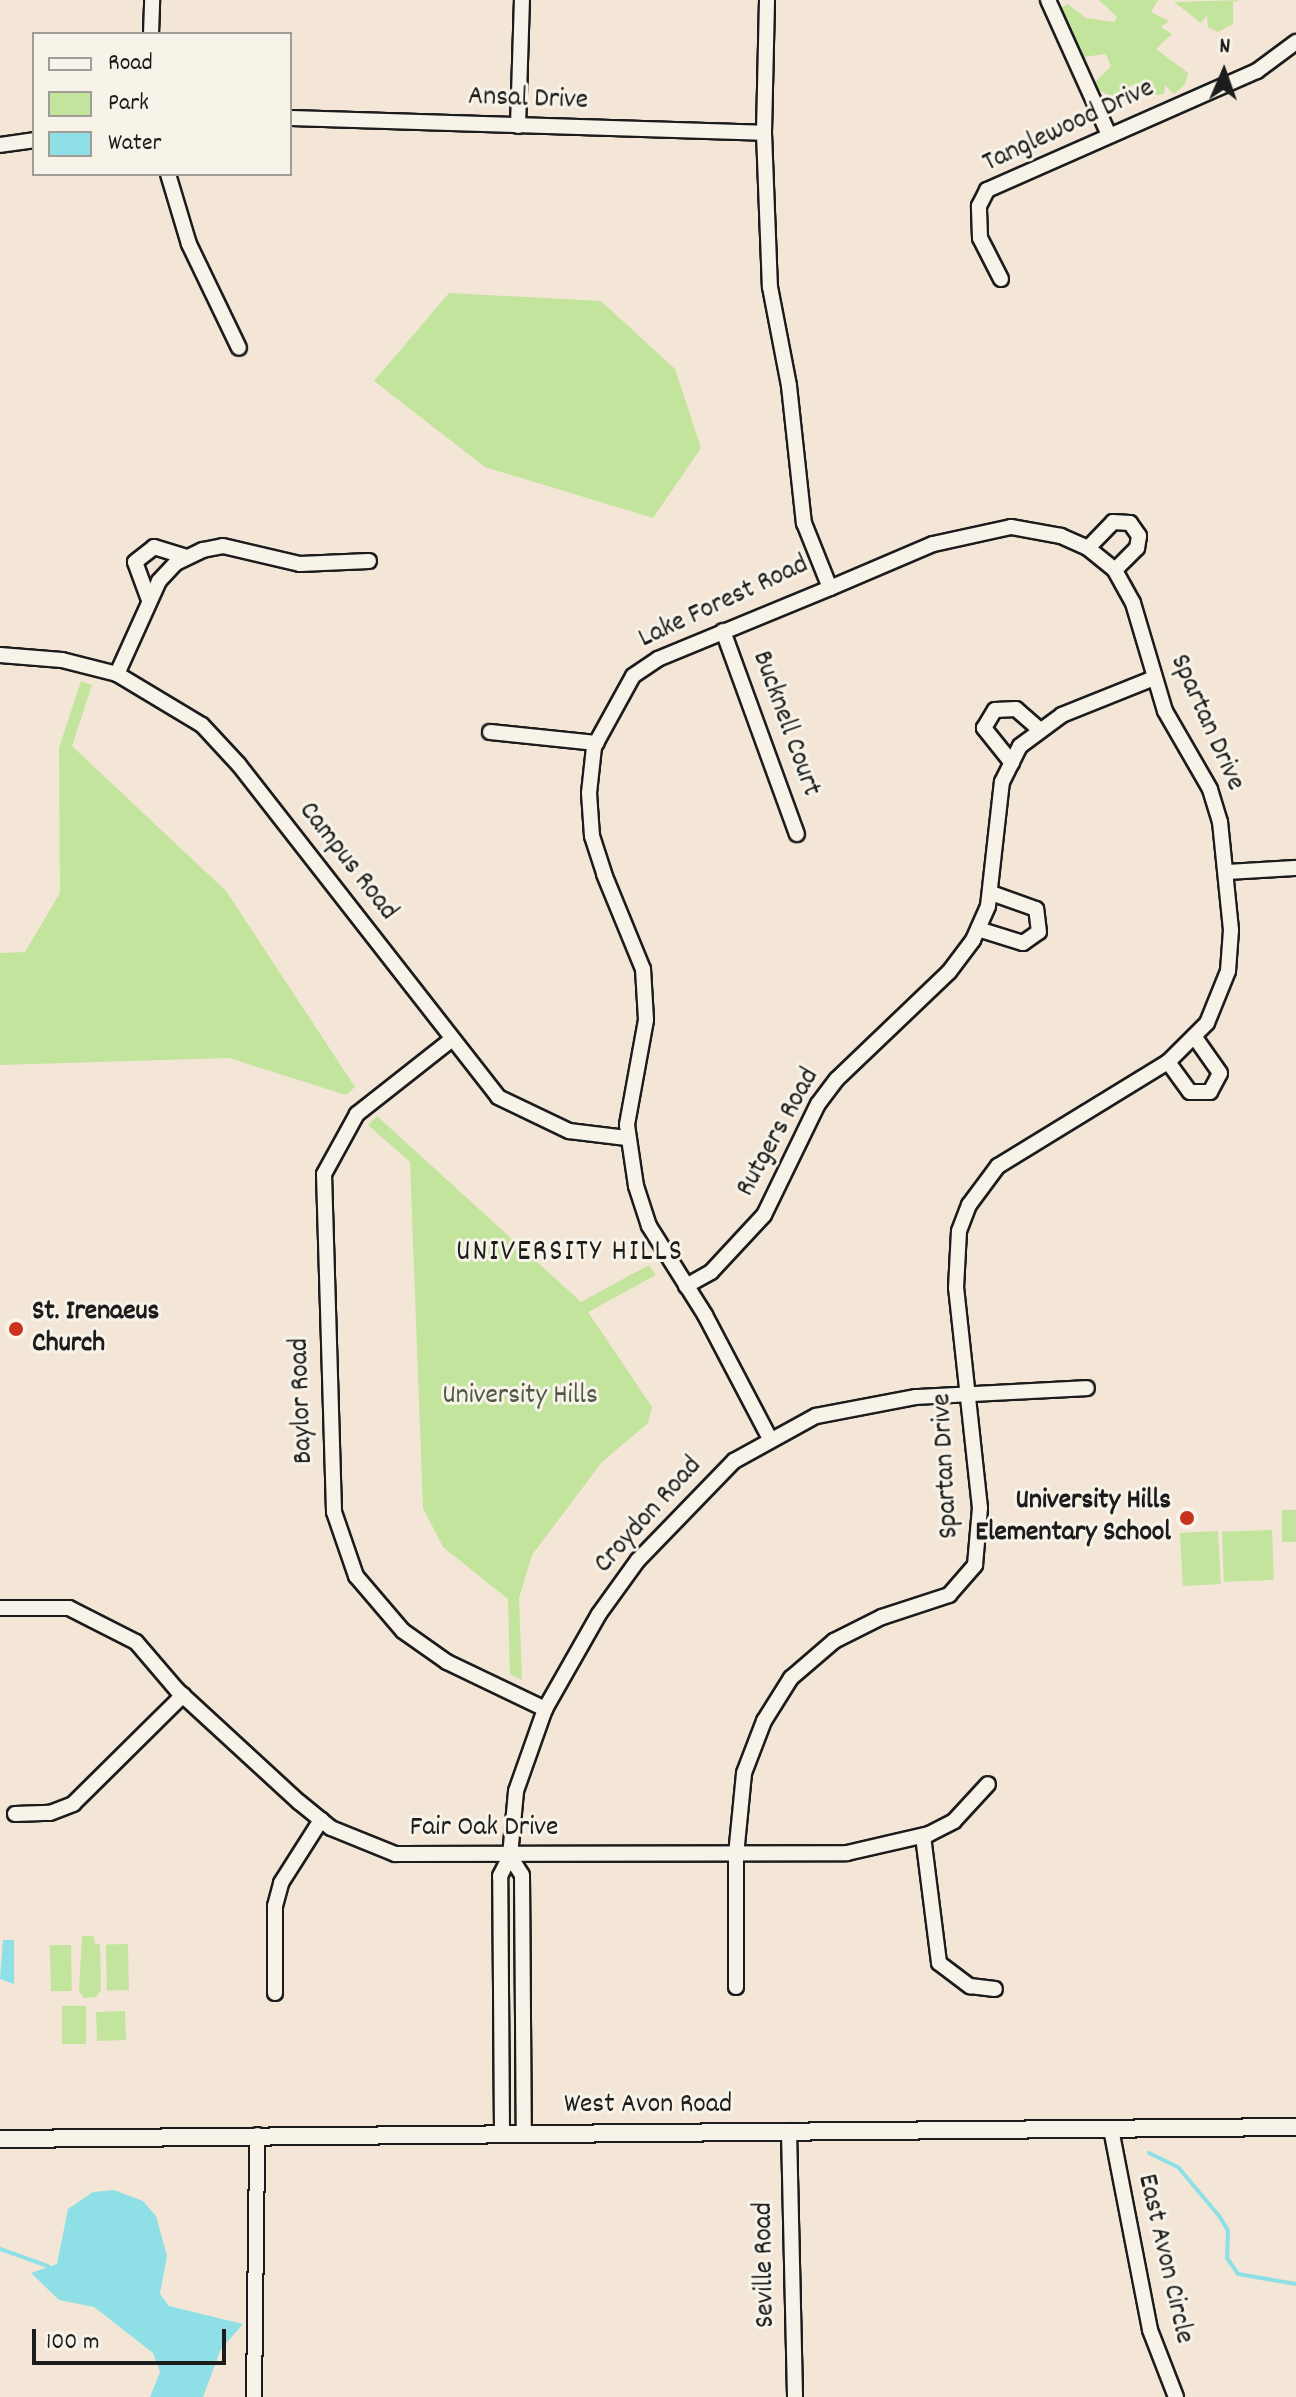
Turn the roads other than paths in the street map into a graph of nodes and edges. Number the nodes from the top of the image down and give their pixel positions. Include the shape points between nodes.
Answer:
1 (152, 0) edge
2 (522, 0) edge
3 (767, 0) edge
4 (1048, 0) edge
5 (151, 32) edge
6 (1296, 42) edge
7 (292, 118) edge
8 (518, 126) junction
9 (764, 133) junction
10 (1108, 133) junction
11 (32, 140) edge
12 (0, 145) edge
13 (169, 176) edge
14 (1001, 279) dead end
15 (239, 348) dead end
16 (1088, 548) junction
17 (187, 557) junction
18 (369, 561) dead end
19 (1115, 570) junction
20 (830, 588) junction
21 (149, 600) junction
22 (723, 631) junction
23 (0, 655) edge
24 (117, 674) junction
25 (1154, 678) junction
26 (1039, 729) junction
27 (490, 732) dead end
28 (596, 743) junction
29 (1012, 763) junction
30 (797, 834) dead end
31 (1296, 868) edge
32 (1226, 872) junction
33 (991, 893) junction
34 (978, 929) junction
35 (1194, 1036) junction
36 (451, 1040) junction
37 (1168, 1062) junction
38 (627, 1138) junction
39 (686, 1286) junction
40 (1087, 1388) dead end
41 (969, 1394) junction
42 (770, 1439) junction
43 (0, 1608) edge
44 (183, 1695) junction
45 (545, 1709) junction
46 (988, 1784) dead end
47 (15, 1814) dead end
48 (321, 1820) junction
49 (923, 1836) junction
50 (736, 1855) junction
51 (510, 1856) junction
52 (736, 1987) dead end
53 (995, 1989) dead end
54 (275, 1993) dead end
55 (1296, 2127) edge
56 (1111, 2129) junction
57 (789, 2131) junction
58 (502, 2132) junction
59 (524, 2132) junction
60 (257, 2135) junction
61 (0, 2139) edge
62 (254, 2397) edge
63 (795, 2397) edge
64 (1176, 2397) edge

1 - 5 street
2 - 8 street
3 - 9 street, Lake Forest Road
4 - 10 street
6 - 10 street, Tanglewood Drive via 1257,71
7 - 8 street, Ansal Drive
8 - 9 street, Ansal Drive
9 - 20 street, Lake Forest Road via 770,287 789,386 804,523
10 - 14 street, Tanglewood Drive via 987,190 979,206 980,238
11 - 12 street
13 - 15 street via 189,244
16 - 19 street, Spartan Drive
16 - 19 street via 1113,522 1130,523 1139,536 1137,548
16 - 20 street, Spartan Drive via 1034,528 980,530
17 - 18 street via 223,546 300,564
17 - 21 street via 159,581
17 - 21 street via 154,547 135,562
19 - 25 street, Spartan Drive via 1133,603
20 - 22 street, Lake Forest Road
21 - 24 street
22 - 28 street, Lake Forest Road via 633,676
22 - 30 street, Bucknell Court
23 - 24 street, Campus Road via 62,660
24 - 36 street, Campus Road via 202,725 239,765
25 - 26 street, Rutgers Road
25 - 32 street, Spartan Drive via 1165,711 1210,789
26 - 29 street, Rutgers Road
26 - 29 street via 1016,709 995,710 984,728
27 - 28 street
28 - 38 street, Lake Forest Road via 589,793 592,836 644,984 646,1020
29 - 33 street, Rutgers Road via 998,807
31 - 32 street
32 - 35 street, Spartan Drive via 1228,971 1222,995
33 - 34 street, Rutgers Road
33 - 34 street via 1036,909 1039,932 1023,943
34 - 39 street, Rutgers Road via 949,972 837,1079 818,1104 764,1215 711,1272
35 - 37 street, Spartan Drive
35 - 37 street via 1220,1073 1210,1092 1190,1092
36 - 38 street, Campus Road via 498,1097 526,1114 569,1131
36 - 45 street, Baylor Road via 357,1114 324,1174 334,1512 356,1576 403,1631 447,1662
37 - 41 street, Spartan Drive via 1056,1127 981,1184 959,1231 956,1261
38 - 39 street, Lake Forest Road via 649,1226
39 - 42 street, Lake Forest Road
40 - 41 street, Croydon Road
41 - 42 street, Croydon Road via 833,1411
41 - 50 street, Spartan Drive via 980,1508 975,1565 949,1595 834,1641 791,1678 764,1721 744,1773
42 - 45 street, Croydon Road via 717,1475 638,1560 599,1614
43 - 44 street, Fair Oak Drive via 85,1612 136,1642
44 - 47 street via 73,1804 50,1813
44 - 48 street, Fair Oak Drive
45 - 51 street, Croydon Road via 516,1791
46 - 49 street, Fair Oak Drive via 954,1821
48 - 51 street, Fair Oak Drive via 395,1854
48 - 54 street via 278,1895
49 - 50 street, Fair Oak Drive via 847,1853
49 - 53 street via 939,1963 970,1986
50 - 51 street, Fair Oak Drive
50 - 52 street, Spartan Drive
51 - 58 street, Croydon Road via 500,1876
51 - 59 street, Croydon Road via 522,1875
55 - 56 street, West Avon Road
56 - 57 street, West Avon Road
56 - 64 street, East Avon Circle via 1150,2330
57 - 59 street, West Avon Road
57 - 63 street, Seville Road
58 - 59 street, West Avon Road
58 - 60 street, West Avon Road
60 - 61 street, West Avon Road
60 - 62 street

